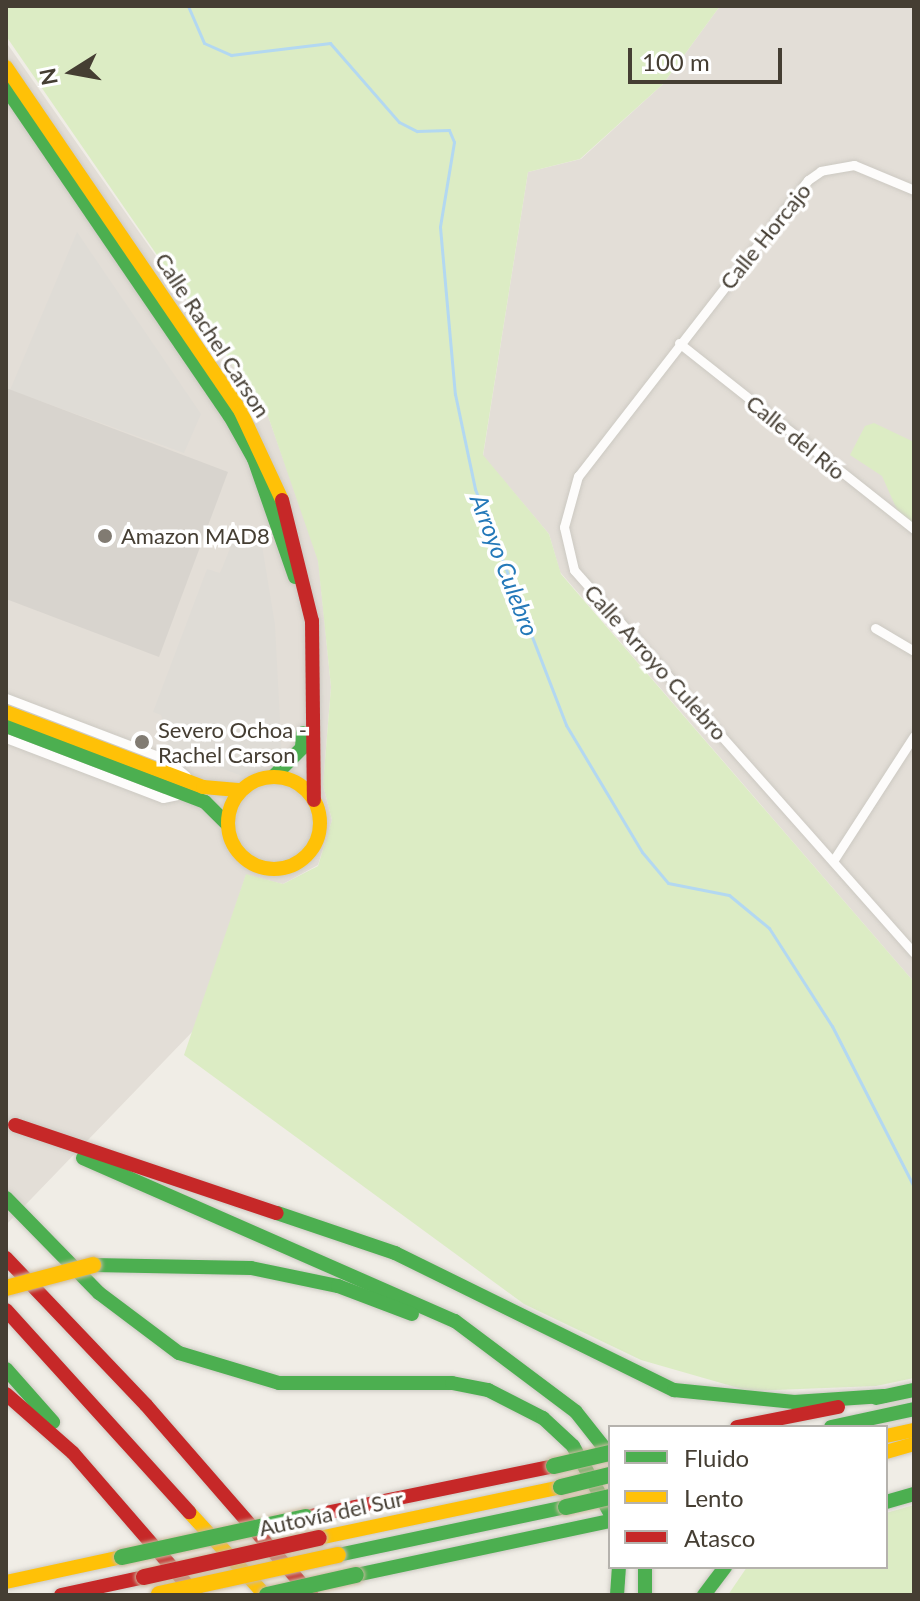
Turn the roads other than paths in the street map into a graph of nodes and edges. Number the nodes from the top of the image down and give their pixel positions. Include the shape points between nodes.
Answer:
1 (6, 67) edge
2 (6, 88) edge
3 (914, 190) edge
4 (679, 343) junction
5 (914, 529) edge
6 (875, 628) dead end
7 (914, 651) edge
8 (6, 698) edge
9 (6, 712) edge
10 (6, 726) edge
11 (914, 736) edge
12 (6, 738) edge
13 (274, 776) junction
14 (189, 789) junction
15 (241, 790) junction
16 (314, 800) junction
17 (227, 824) junction
18 (833, 861) junction
19 (914, 953) edge
20 (10, 1123) edge
21 (6, 1198) edge
22 (6, 1258) edge
23 (6, 1288) edge
24 (6, 1310) edge
25 (6, 1369) edge
26 (534, 1376) junction
27 (914, 1390) edge
28 (6, 1394) edge
29 (884, 1396) junction
30 (914, 1409) edge
31 (746, 1425) edge
32 (840, 1425) edge
33 (914, 1430) edge
34 (888, 1436) edge
35 (914, 1444) edge
36 (888, 1451) edge
37 (608, 1452) edge
38 (608, 1454) edge
39 (608, 1475) edge
40 (914, 1494) edge
41 (608, 1497) edge
42 (888, 1501) edge
43 (608, 1509) edge
44 (608, 1521) edge
45 (147, 1536) junction
46 (71, 1568) junction
47 (619, 1569) edge
48 (645, 1569) edge
49 (722, 1572) edge
50 (6, 1573) edge
51 (6, 1582) edge
52 (156, 1594) edge
53 (61, 1595) edge
54 (196, 1595) edge
55 (266, 1595) edge
56 (311, 1595) edge
57 (617, 1595) edge
58 (645, 1595) edge
59 (704, 1595) edge
60 (711, 1595) edge

1 - 16 main road, Calle Rachel Carson via 241,412 288,513 312,621
2 - 13 main road, Calle Rachel Carson via 230,416 279,520 293,563 306,684 302,748
3 - 4 street, Calle Horcajo via 862,166 821,171
4 - 5 street, Calle del Río
4 - 18 street, Calle Arroyo Culebro via 578,476 567,503 565,549 574,570
6 - 7 street
8 - 14 street via 166,759
9 - 14 main road
10 - 14 main road
11 - 18 street
12 - 14 street via 163,798
13 - 15 main road
13 - 16 main road via 291,779
14 - 15 main road
14 - 17 main road
15 - 17 main road
16 - 17 main road via 319,836 311,851 284,868 250,862 233,846
18 - 19 street, Calle Arroyo Culebro
20 - 26 main road via 455,1321
20 - 29 main road via 395,1253 674,1390 794,1402
21 - 43 main road via 99,1293 179,1353 279,1383 438,1382 488,1390 543,1418 573,1446
22 - 56 main road via 146,1405
23 - 26 main road, bridge via 93,1265 206,1264 297,1275 394,1305
24 - 55 main road
25 - 45 main road
26 - 37 main road via 576,1412
27 - 29 main road
28 - 45 main road via 73,1453
29 - 31 main road
30 - 32 main road
33 - 34 main road
35 - 36 main road
38 - 46 main road, bridge
39 - 53 main road, Autovía del Sur, bridge
40 - 42 main road
41 - 52 main road, Autovía del Sur, bridge
44 - 55 main road, bridge
45 - 54 main road
46 - 50 main road
46 - 51 main road
47 - 57 main road
48 - 58 main road
49 - 59 main road
49 - 60 main road

